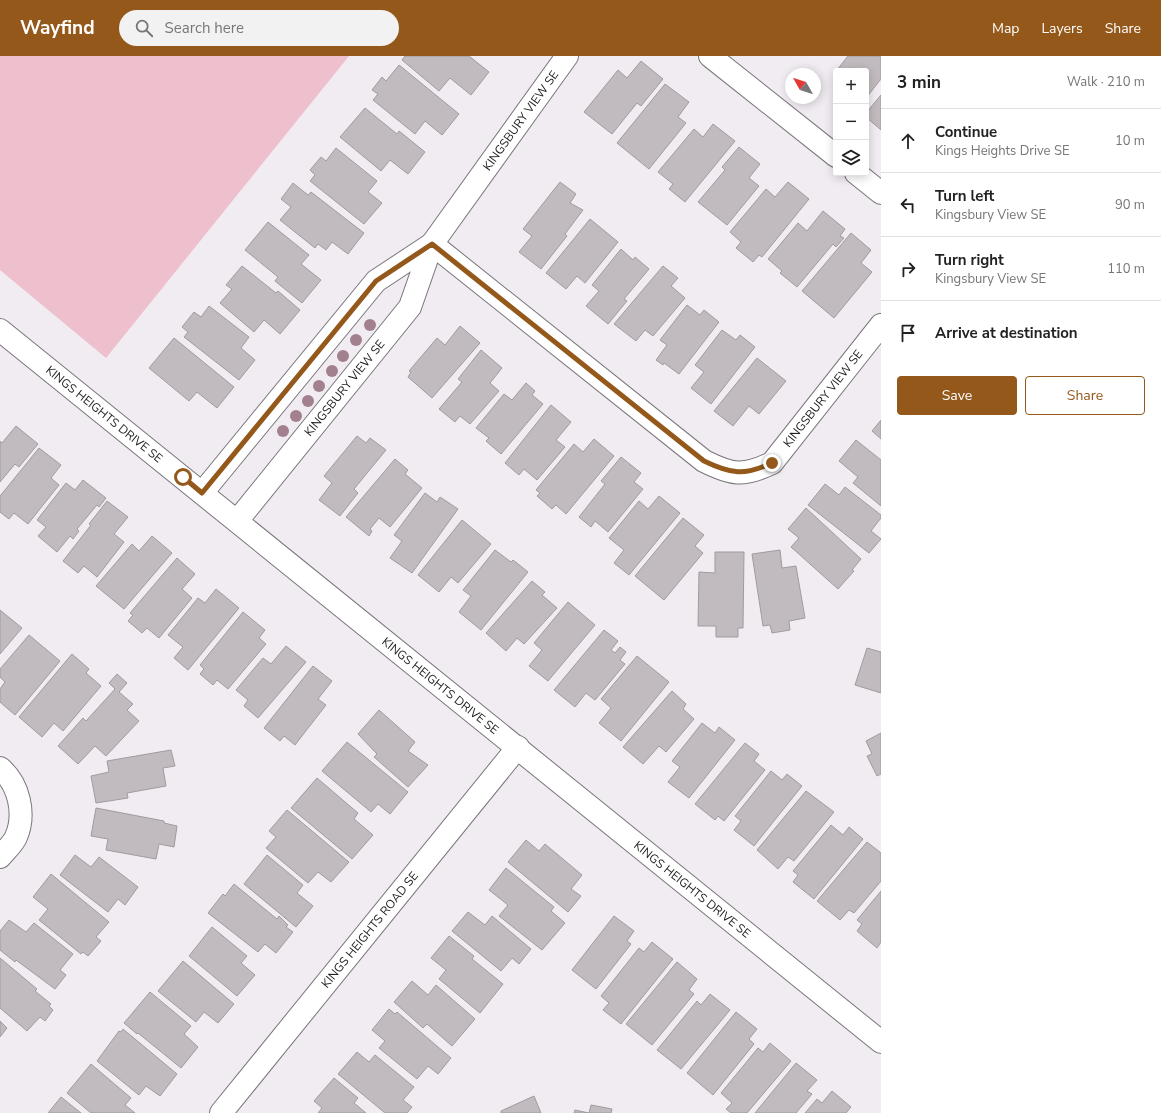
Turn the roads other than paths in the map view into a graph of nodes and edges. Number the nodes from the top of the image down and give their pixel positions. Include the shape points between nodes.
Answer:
1 (568, 56) edge
2 (710, 56) edge
3 (833, 154) edge
4 (860, 176) edge
5 (881, 193) edge
6 (432, 244) junction
7 (881, 325) edge
8 (0, 330) edge
9 (202, 493) junction
10 (238, 521) junction
11 (518, 747) junction
12 (0, 768) edge
13 (0, 857) edge
14 (881, 1042) edge
15 (221, 1113) edge

1 - 6 street, KINGSBURY VIEW SE
2 - 3 street
4 - 5 street
6 - 7 street, KINGSBURY VIEW SE via 704,461 724,471 740,473 772,463
6 - 9 street, KINGSBURY VIEW SE via 376,281
6 - 10 street, KINGSBURY VIEW SE via 410,307
8 - 9 street, KINGS HEIGHTS DRIVE SE
9 - 10 street, KINGS HEIGHTS DRIVE SE
10 - 11 street, KINGS HEIGHTS DRIVE SE
11 - 14 street, KINGS HEIGHTS DRIVE SE
11 - 15 street, KINGS HEIGHTS ROAD SE
12 - 13 street via 16,788 21,804 16,838

